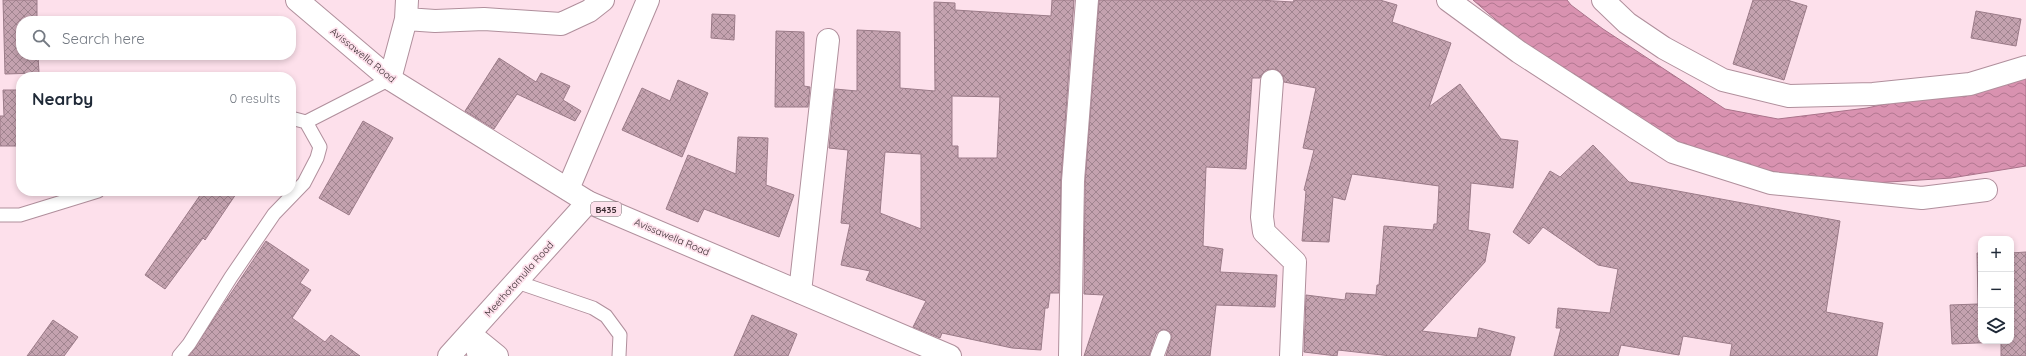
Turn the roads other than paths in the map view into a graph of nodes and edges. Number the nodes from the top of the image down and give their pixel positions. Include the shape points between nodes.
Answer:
1 (296, 0) edge
2 (603, 0) edge
3 (648, 0) edge
4 (1087, 0) edge
5 (1448, 0) edge
6 (1603, 0) edge
7 (485, 9) edge
8 (406, 10) edge
9 (828, 40) dead end
10 (2026, 67) edge
11 (390, 79) junction
12 (1272, 81) dead end
13 (296, 119) edge
14 (306, 122) junction
15 (568, 189) junction
16 (1986, 190) dead end
17 (296, 191) edge
18 (82, 196) edge
19 (291, 196) edge
20 (588, 202) junction
21 (0, 215) edge
22 (517, 282) junction
23 (800, 292) junction
24 (470, 334) junction
25 (1164, 337) dead end
26 (179, 356) edge
27 (449, 356) edge
28 (474, 356) edge
29 (497, 356) edge
30 (619, 356) edge
31 (950, 356) edge
32 (1070, 356) edge
33 (1157, 356) edge
34 (1291, 356) edge

1 - 11 street, Avissawella Road / B435
2 - 7 street via 589,11 561,24
3 - 15 street
4 - 32 street via 1073,181
5 - 16 street via 1519,52 1674,152 1771,183 1922,198
6 - 10 street via 1627,24 1722,80 1789,96 1873,94 1970,84
7 - 8 street via 435,21
8 - 11 street
9 - 23 street
11 - 14 lane
11 - 15 street, Avissawella Road / B435
12 - 34 street via 1262,217 1264,232 1295,262
13 - 14 lane
14 - 17 lane via 320,147 304,183
15 - 20 street, Avissawella Road / B435
18 - 21 lane via 20,215
19 - 26 lane via 274,214
20 - 22 street, Meethotamulla Road
20 - 23 street, Avissawella Road / B435
22 - 24 street, Meethotamulla Road
22 - 30 lane via 593,308 606,316 620,335
23 - 31 street, Avissawella Road / B435
24 - 27 street, Meethotamulla Road
24 - 28 lane
24 - 29 street
25 - 33 lane

